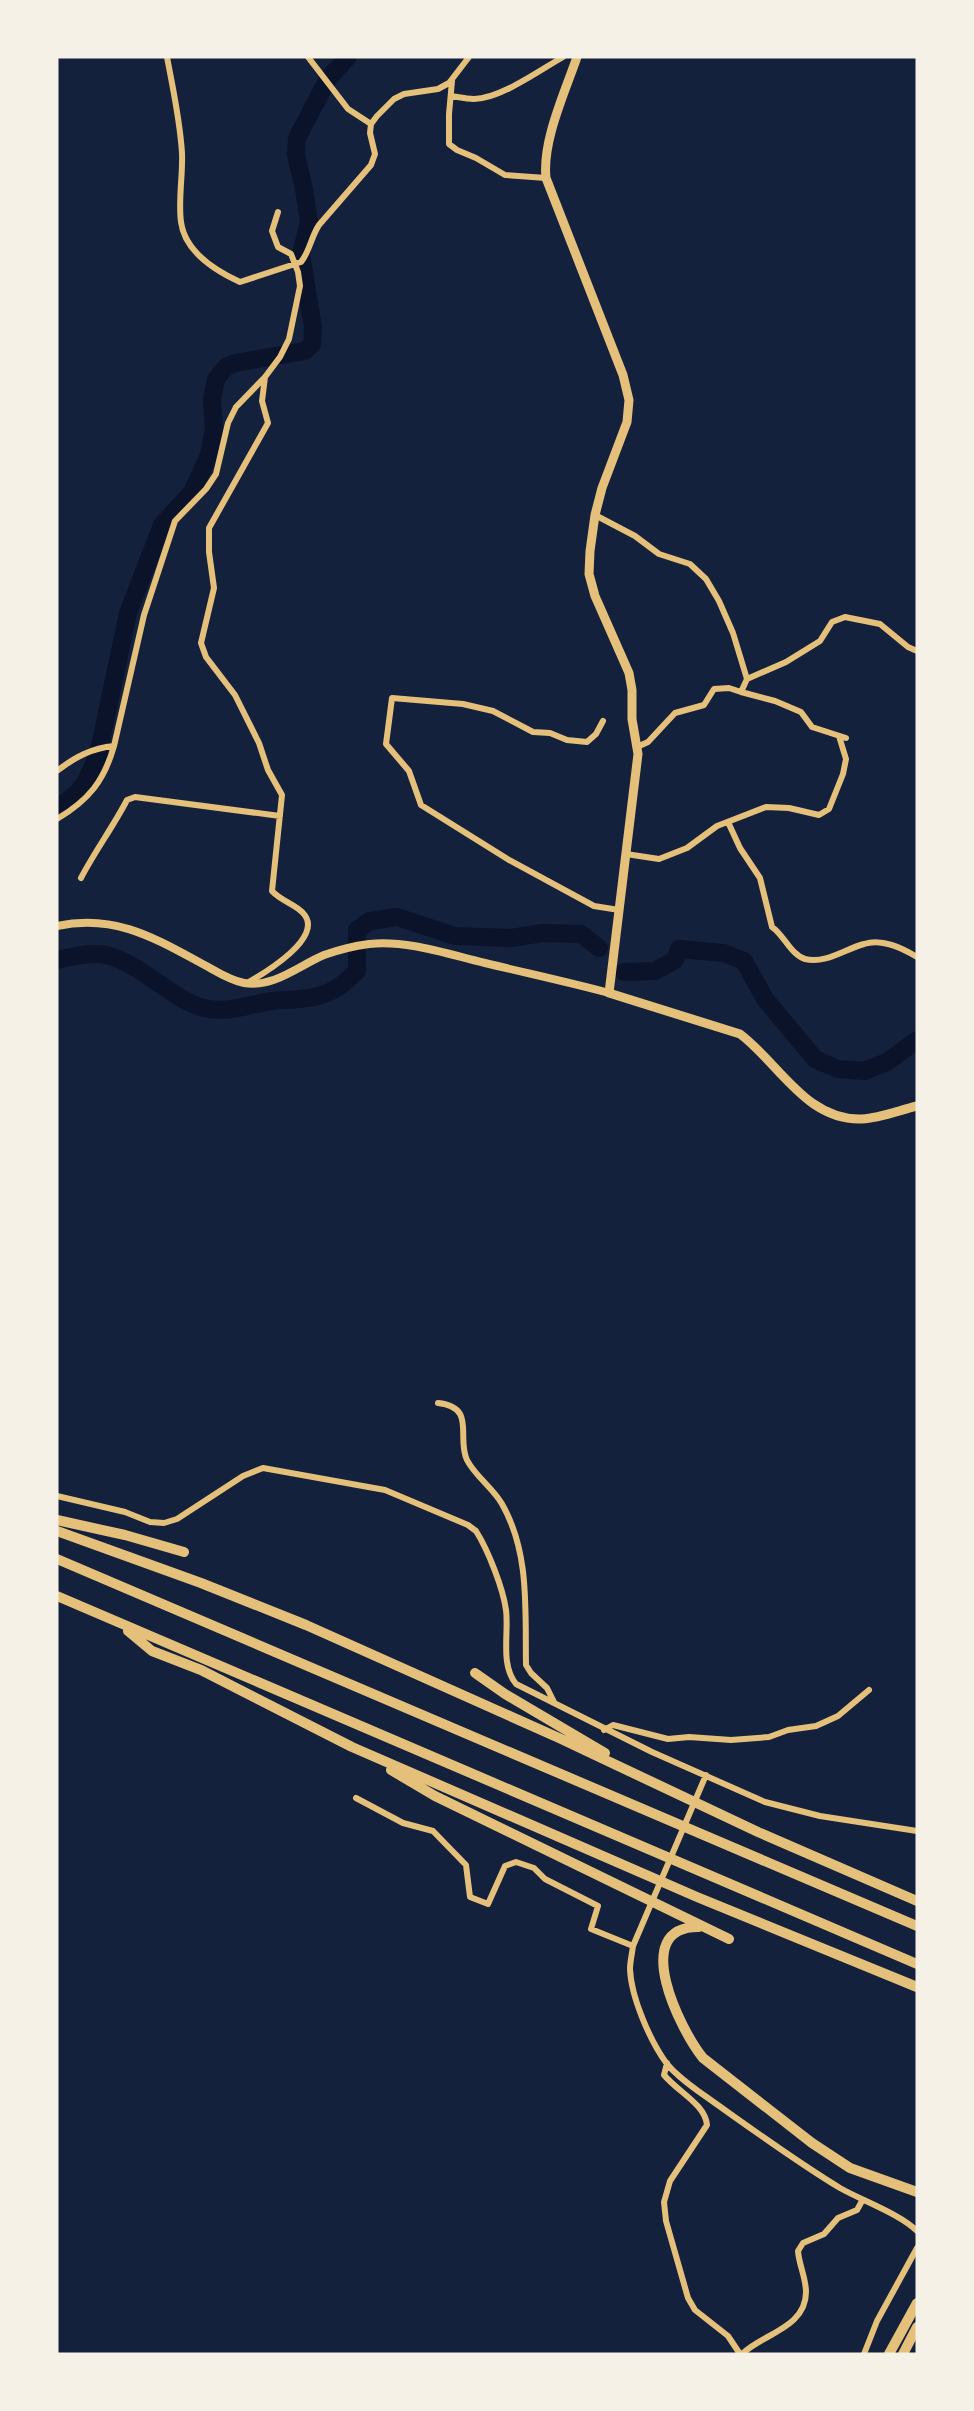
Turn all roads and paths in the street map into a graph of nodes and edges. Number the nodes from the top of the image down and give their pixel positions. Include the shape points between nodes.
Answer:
1 (167, 57) edge
2 (308, 57) edge
3 (469, 57) edge
4 (563, 57) edge
5 (577, 57) edge
6 (452, 81) junction
7 (451, 96) junction
8 (371, 124) junction
9 (546, 178) junction
10 (278, 212) dead end
11 (296, 265) junction
12 (265, 377) junction
13 (595, 515) junction
14 (917, 651) edge
15 (747, 679) junction
16 (741, 692) junction
17 (603, 721) dead end
18 (114, 746) junction
19 (637, 747) junction
20 (57, 771) edge
21 (280, 816) junction
22 (57, 819) edge
23 (728, 822) junction
24 (626, 854) junction
25 (81, 878) dead end
26 (620, 910) junction
27 (57, 926) edge
28 (917, 957) edge
29 (247, 983) junction
30 (609, 993) junction
31 (917, 1106) edge
32 (438, 1403) dead end
33 (57, 1496) edge
34 (57, 1520) edge
35 (57, 1531) edge
36 (184, 1552) dead end
37 (57, 1559) edge
38 (57, 1596) edge
39 (118, 1623) junction
40 (475, 1673) dead end
41 (869, 1690) dead end
42 (555, 1702) junction
43 (604, 1730) junction
44 (352, 1747) junction
45 (706, 1775) junction
46 (656, 1784) junction
47 (356, 1798) dead end
48 (917, 1831) edge
49 (874, 1882) junction
50 (917, 1895) edge
51 (917, 1901) edge
52 (917, 1926) edge
53 (702, 1927) junction
54 (729, 1939) dead end
55 (633, 1946) junction
56 (917, 1964) edge
57 (917, 1986) edge
58 (667, 2063) junction
59 (917, 2192) edge
60 (862, 2201) junction
61 (917, 2231) edge
62 (917, 2248) edge
63 (917, 2303) edge
64 (917, 2327) edge
65 (741, 2354) edge
66 (864, 2354) edge
67 (889, 2354) edge
68 (903, 2354) edge

1 - 11 street via 182,153 181,224 193,249 219,273 240,282
2 - 8 street via 348,109
3 - 6 street
4 - 7 street via 533,77 488,96
5 - 9 main road via 550,139
6 - 7 street
6 - 8 street via 438,89 393,99
7 - 9 street via 449,144 505,175
8 - 11 street via 375,154 371,165 319,225 306,256
9 - 13 main road via 622,375 628,400 627,422
10 - 11 street via 272,231 278,247 291,254
11 - 12 street via 300,286 289,339
12 - 18 street via 236,407 228,423 216,474 207,489 175,521 144,615
12 - 21 street via 262,401 268,423 209,528 214,588 201,643 206,657 235,695 259,743 282,795
13 - 15 street via 659,554 690,564 706,579 733,633
13 - 19 main road via 589,574 630,673
14 - 15 street via 880,624 845,617 832,622 820,641
15 - 16 street
16 - 19 street via 714,689 704,705 675,713 648,742
16 - 23 street via 801,712 812,727 843,737 846,759 829,809 819,815 766,807
17 - 26 street via 587,742 567,740 533,732 493,711 463,704 392,698 386,744 409,771 421,805 509,860 594,906
18 - 20 street via 82,754
18 - 22 street via 107,771 87,797
19 - 24 main road
21 - 25 street via 135,797 127,800
21 - 29 street via 273,891 279,899 304,913 308,923 304,937 293,951
23 - 24 street via 687,848 659,859
23 - 28 street via 760,878 772,927 804,959 824,959 866,943 889,944
24 - 26 main road
26 - 30 main road
27 - 29 main road via 83,922 120,925 147,934 225,976
29 - 30 main road via 278,979 324,955 349,948 398,944
30 - 31 main road via 740,1034 806,1099 824,1111 863,1119
32 - 42 street via 457,1409 467,1460 501,1502 510,1520 527,1590 526,1665
33 - 42 street via 164,1523 263,1468 385,1490 458,1520 480,1538 503,1598 510,1677 516,1684
34 - 36 highway
35 - 46 highway via 306,1625
37 - 52 highway
38 - 39 highway
39 - 44 highway via 152,1651 201,1670
39 - 56 highway
40 - 46 highway
41 - 43 street via 838,1716 816,1726 769,1737 668,1739 612,1725
42 - 43 street
43 - 45 street
44 - 53 highway via 435,1796
44 - 57 highway via 697,1897
45 - 48 street via 765,1802 820,1816
45 - 55 street
46 - 49 highway
47 - 55 street via 403,1823 433,1831 466,1865 470,1897 488,1904 505,1866 516,1862 534,1868 545,1879 598,1906 591,1929
49 - 50 highway
49 - 51 highway
53 - 54 highway
53 - 59 highway via 682,1928 674,1934 664,1952 664,1971 682,2027 703,2058 850,2168
55 - 58 street via 630,1968 634,1991
58 - 60 street via 698,2091
58 - 65 street via 664,2075 702,2109 707,2125 670,2181 664,2202 666,2221 688,2298 695,2310 728,2336
60 - 61 street via 909,2223
60 - 65 street via 857,2210 838,2218 824,2234 803,2243 798,2252 805,2302 790,2322
62 - 66 street via 877,2321
63 - 67 highway
64 - 68 highway

